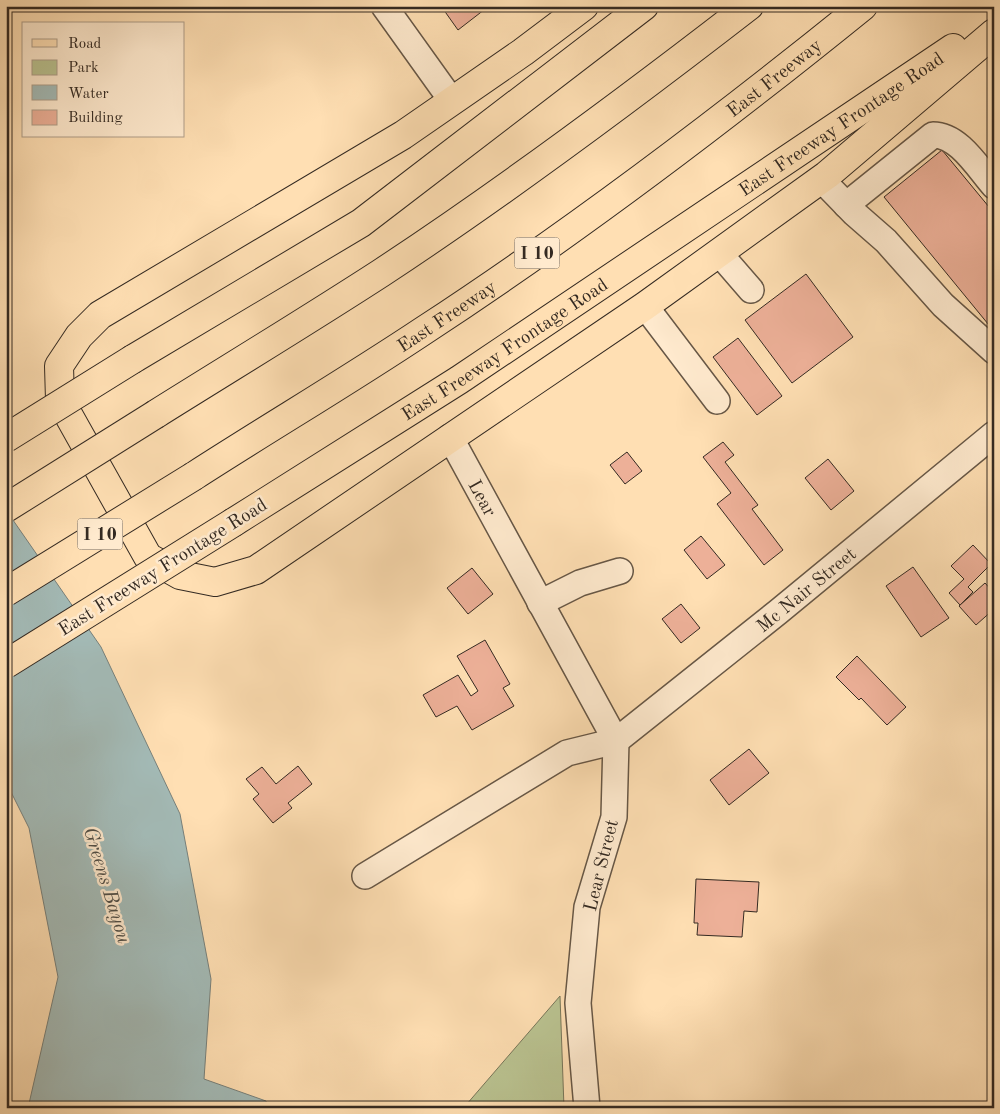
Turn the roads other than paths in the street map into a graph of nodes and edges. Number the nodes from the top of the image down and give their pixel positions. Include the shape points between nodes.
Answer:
1 (384, 6) edge
2 (584, 6) edge
3 (644, 6) edge
4 (748, 6) edge
5 (863, 6) edge
6 (994, 21) edge
7 (994, 33) edge
8 (452, 101) junction
9 (821, 179) junction
10 (994, 186) edge
11 (846, 205) junction
12 (719, 253) junction
13 (751, 290) dead end
14 (645, 306) junction
15 (994, 351) edge
16 (717, 402) dead end
17 (994, 434) edge
18 (450, 437) junction
19 (6, 438) edge
20 (6, 508) edge
21 (620, 571) dead end
22 (6, 592) edge
23 (540, 603) junction
24 (6, 664) edge
25 (616, 741) junction
26 (365, 876) dead end
27 (587, 1108) edge

1 - 8 street
2 - 8 main road
3 - 19 main road, bridge via 361,223
4 - 20 main road, bridge via 609,113 382,272
5 - 22 main road, East Freeway / I 10, bridge via 673,155 511,271 423,331
6 - 24 main road, East Freeway Frontage Road, bridge via 459,380
7 - 9 main road
8 - 18 main road via 403,135 100,315 79,336 59,366 60,400 148,557 180,575 215,582 256,570
9 - 11 street
9 - 12 main road
10 - 11 street via 965,152 945,135 934,135
11 - 15 street via 886,241 943,305
12 - 13 street
12 - 14 main road
14 - 16 street
14 - 18 main road
17 - 25 street, Mc Nair Street
18 - 23 street, Lear
21 - 23 street via 580,584
23 - 25 street
25 - 26 street via 567,753
25 - 27 street, Lear Street via 614,817 588,907 578,1003

